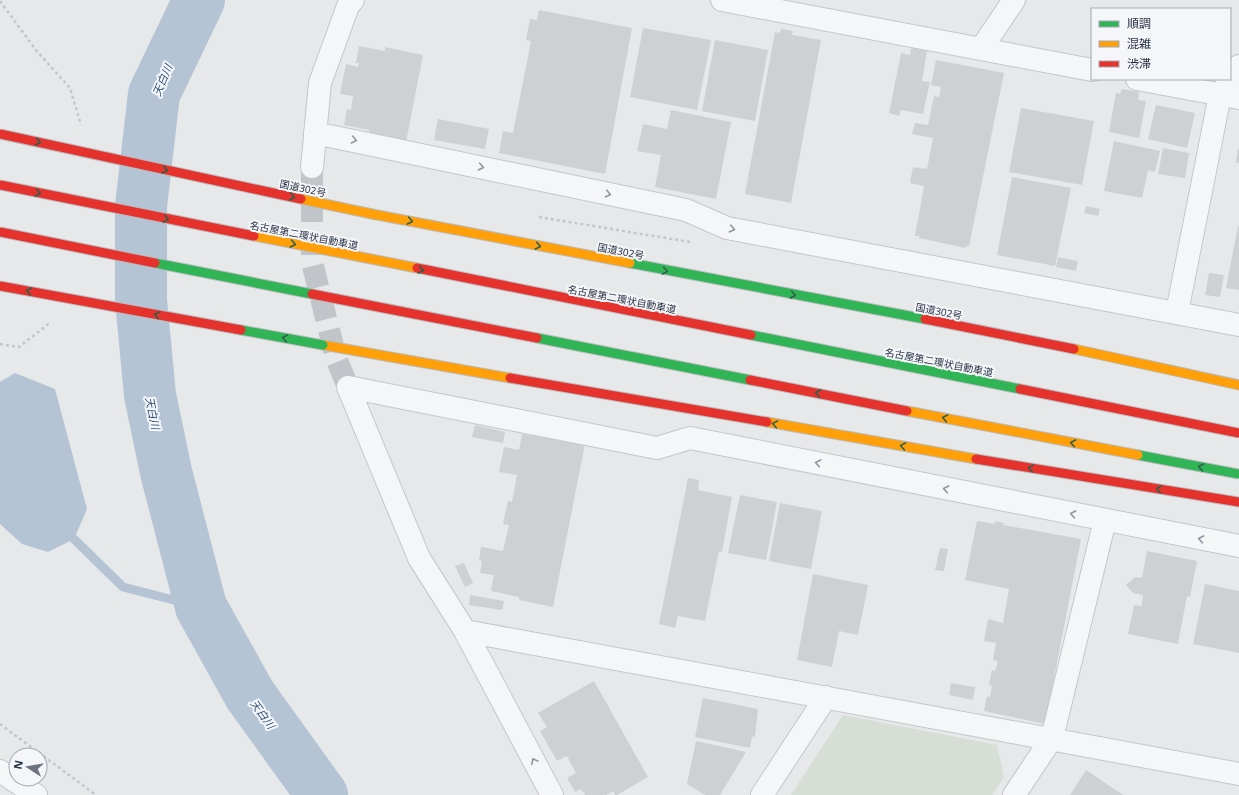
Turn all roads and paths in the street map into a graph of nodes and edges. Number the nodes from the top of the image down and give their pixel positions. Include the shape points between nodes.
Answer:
1 (353, 0) edge
2 (722, 0) edge
3 (1014, 0) edge
4 (752, 2) edge
5 (980, 49) junction
6 (1239, 66) edge
7 (1091, 70) edge
8 (1142, 80) edge
9 (1230, 96) edge
10 (316, 132) junction
11 (0, 134) edge
12 (312, 168) tunnel mouth
13 (0, 185) edge
14 (532, 216) dead end
15 (711, 222) junction
16 (0, 232) edge
17 (0, 286) edge
18 (1177, 312) junction
19 (1239, 325) edge
20 (1239, 385) edge
21 (1239, 433) edge
22 (1239, 474) edge
23 (1239, 502) edge
24 (1105, 520) junction
25 (1239, 546) edge
26 (465, 632) junction
27 (826, 697) junction
28 (0, 724) edge
29 (1052, 738) junction
30 (0, 771) edge
31 (1239, 774) edge
32 (36, 795) edge
33 (96, 795) edge
34 (552, 795) edge
35 (762, 795) edge
36 (1014, 795) edge

1 - 10 street via 348,6 320,83
2 - 4 street
3 - 5 street
4 - 5 street
5 - 7 street
6 - 9 street
8 - 9 street
9 - 18 street
10 - 12 street
10 -> 15 street via 686,210
11 -> 20 highway, 国道302号, bridge via 372,214 1020,337
13 -> 21 highway, 名古屋第二環状自動車道, bridge
14 - 15 path via 697,243
15 -> 18 street via 727,228
22 -> 16 highway, bridge
23 -> 17 highway, bridge via 324,345
18 - 19 street
25 -> 24 street
24 -> 26 street via 690,438 657,448 348,387 419,558
24 - 29 street
26 - 27 street
34 -> 26 street
27 - 29 street
27 - 35 street
28 - 33 path
29 - 31 street
29 - 36 street
30 - 32 street

